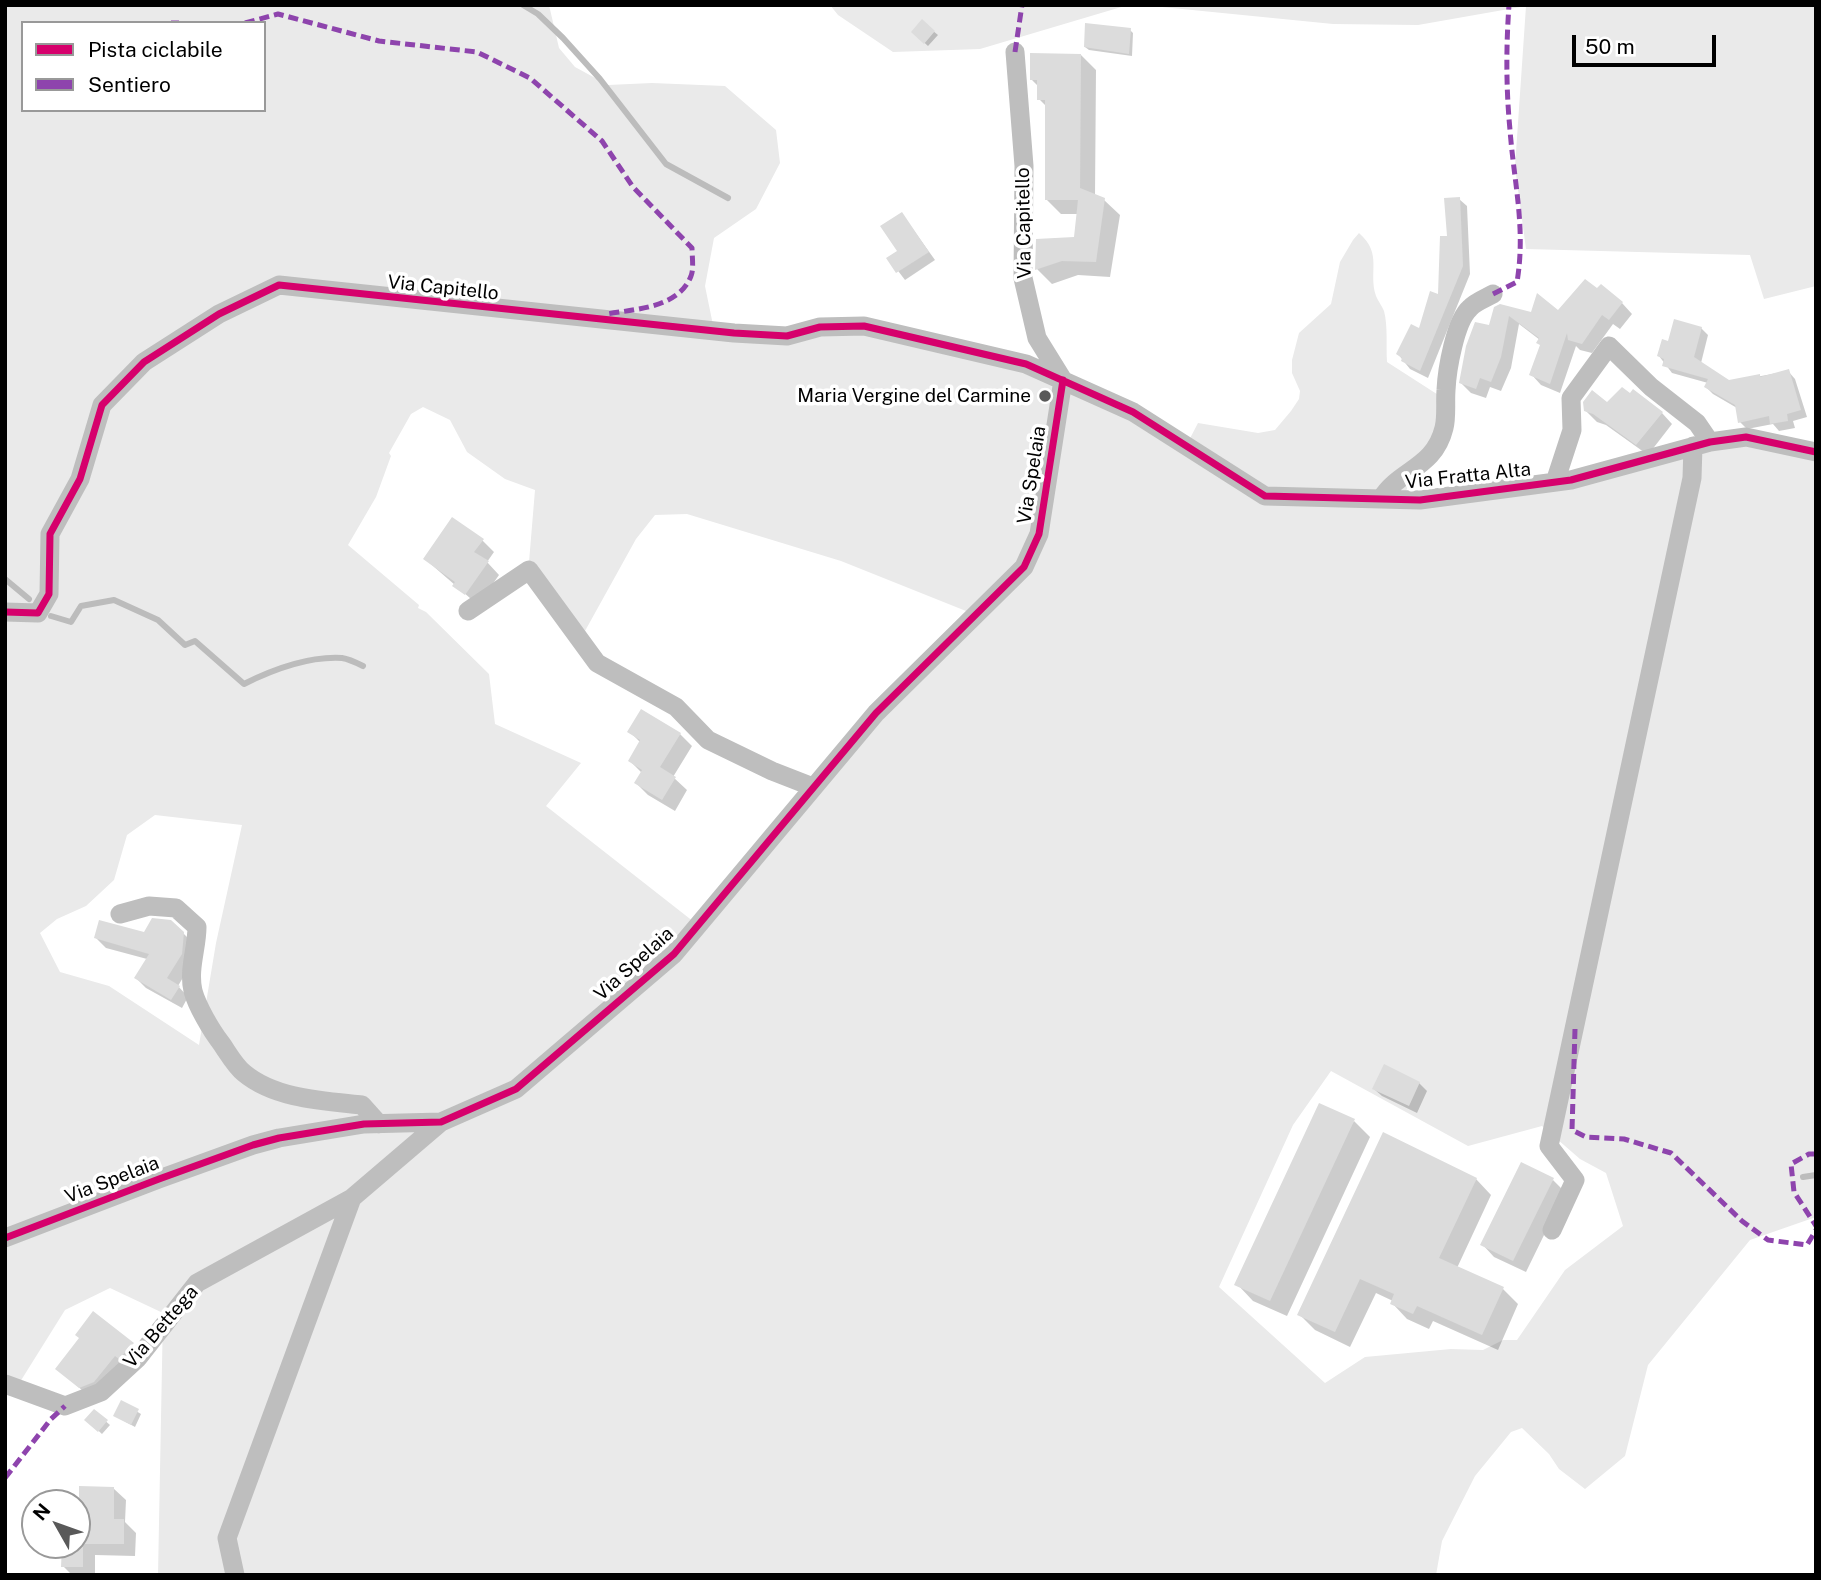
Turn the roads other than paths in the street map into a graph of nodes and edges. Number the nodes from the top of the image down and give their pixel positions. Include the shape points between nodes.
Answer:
1 (1015, 52) dead end
2 (1493, 294) dead end
3 (1063, 380) junction
4 (1701, 444) junction
5 (1816, 452) edge
6 (1555, 482) junction
7 (1381, 499) junction
8 (468, 611) dead end
9 (5, 612) edge
10 (813, 787) junction
11 (120, 914) dead end
12 (441, 1122) junction
13 (379, 1124) junction
14 (352, 1198) junction
15 (1552, 1230) dead end
16 (5, 1238) edge
17 (5, 1384) edge
18 (235, 1575) edge

1 - 3 street, Via Capitello via 1024,166 1023,278 1037,338
2 - 7 street via 1468,308 1451,349 1445,427 1434,453 1389,486
3 - 7 street, Via Fratta Alta via 1133,412 1265,496
3 - 9 street, Via Capitello via 1026,364 864,326 820,327 787,336 734,333 279,285 219,314 144,362 102,405 79,480 50,534 49,594 38,613
3 - 10 street, Via Spelaia via 1039,534 1024,567 876,713
4 - 5 street, Via Fratta Alta via 1746,437
4 - 6 street, Via Fratta Alta
4 - 6 street via 1697,423 1609,346 1571,398 1572,430
4 - 15 street via 1549,1146 1575,1180
6 - 7 street, Via Fratta Alta via 1420,500
8 - 10 street via 529,570 597,663 676,707 708,740
10 - 12 street, Via Spelaia via 674,954 516,1089
11 - 13 street via 149,906 176,908 197,926 193,991 212,1032 243,1073 272,1090 362,1105
12 - 13 street, Via Spelaia
12 - 14 street, Via Bettega
13 - 16 street, Via Spelaia via 253,1145
14 - 17 street, Via Bettega via 197,1283 138,1358 101,1392 65,1406
14 - 18 street, Via Bettega via 227,1538

